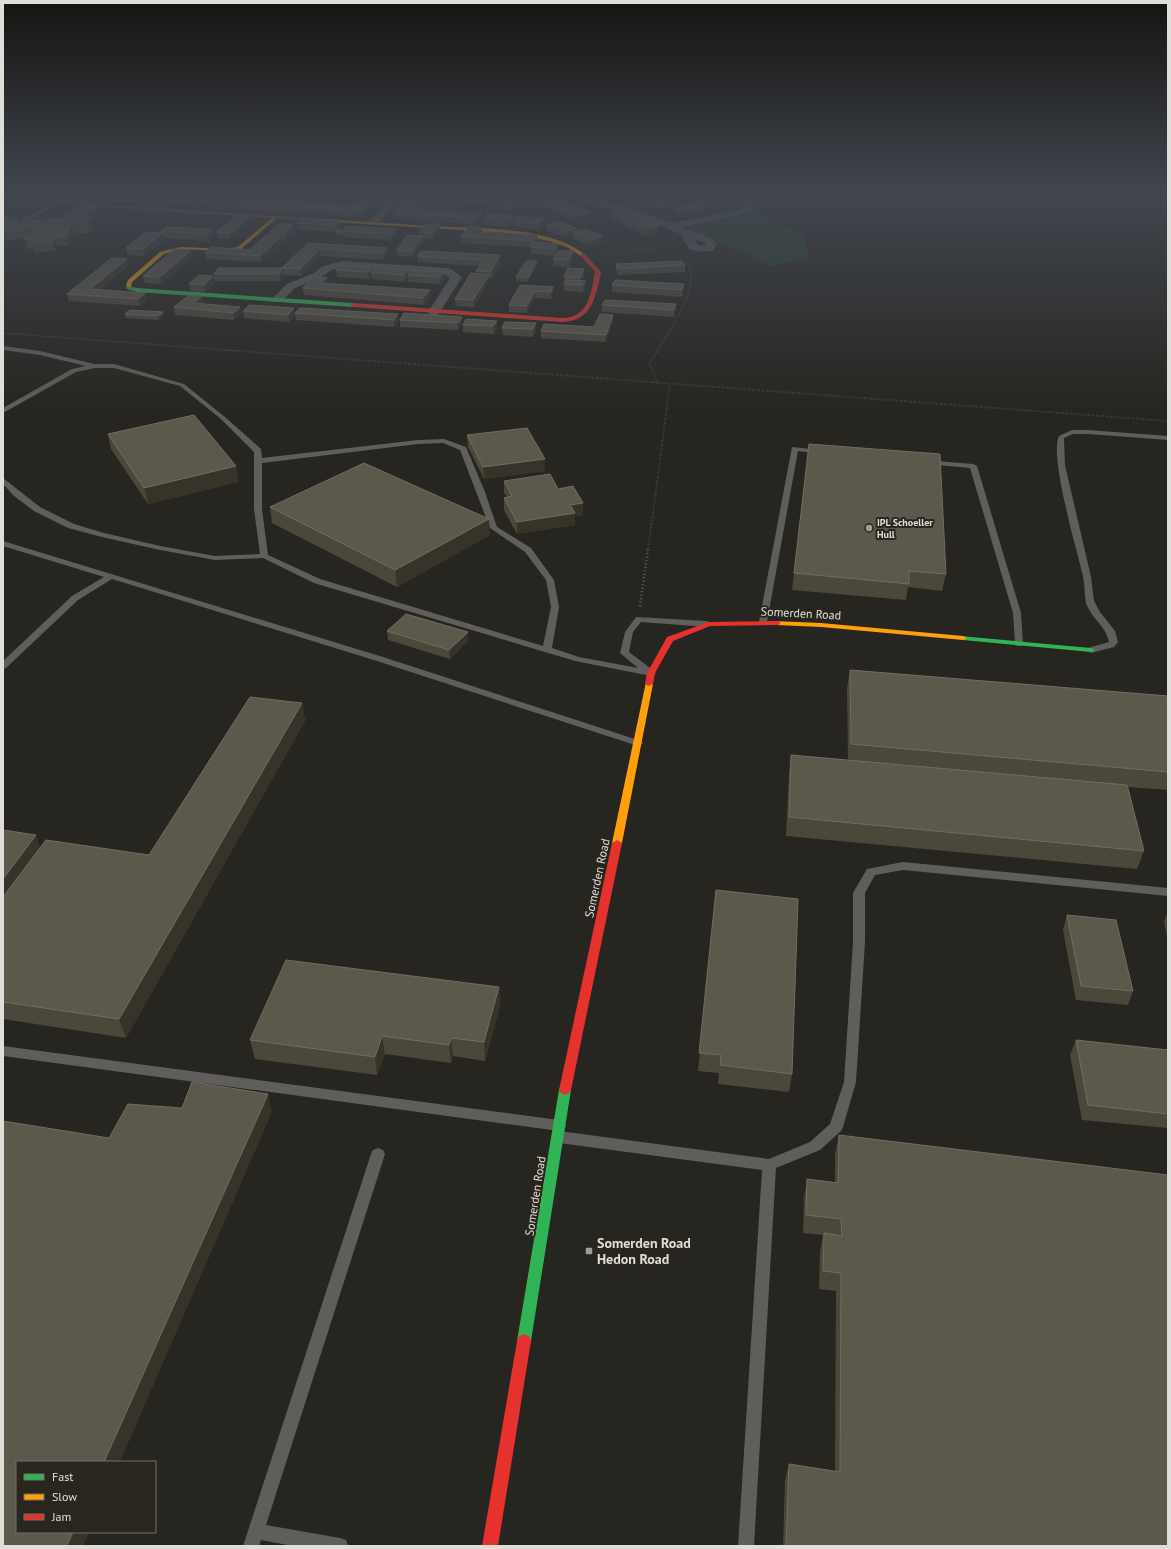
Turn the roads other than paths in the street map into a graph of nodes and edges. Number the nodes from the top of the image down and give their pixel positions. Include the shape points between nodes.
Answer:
1 (146, 267) edge
2 (330, 267) edge
3 (387, 267) edge
4 (596, 267) edge
5 (277, 300) junction
6 (434, 312) junction
7 (3, 348) edge
8 (95, 366) junction
9 (3, 411) edge
10 (1168, 438) edge
11 (826, 452) edge
12 (258, 461) junction
13 (919, 461) edge
14 (3, 480) edge
15 (3, 543) edge
16 (264, 556) junction
17 (112, 576) junction
18 (763, 622) junction
19 (709, 624) junction
20 (1019, 644) junction
21 (547, 650) junction
22 (1091, 650) joint
23 (3, 666) edge
24 (651, 673) junction
25 (638, 743) junction
26 (1168, 892) edge
27 (3, 1052) edge
28 (558, 1131) junction
29 (378, 1154) dead end
30 (769, 1164) junction
31 (253, 1539) edge
32 (340, 1546) edge
33 (490, 1546) edge
34 (746, 1546) edge

1 - 5 street via 130,281 129,288
2 - 5 street via 290,286
3 - 6 street via 447,271 456,277
4 - 6 street via 598,272 594,291 584,313 575,319
5 - 6 street
7 - 8 lane via 40,353
8 - 9 lane via 74,370
8 - 12 lane via 114,366 182,386 223,418 258,451
10 - 22 lane via 1088,432 1072,432 1061,437 1058,448 1089,587 1090,604 1100,620 1112,631 1114,638 1111,645
11 - 18 lane via 795,449
12 - 16 lane via 258,509
12 - 21 lane via 418,442 444,441 463,449 494,528 528,550 550,580 555,607
13 - 20 lane via 973,466 1017,613
14 - 16 lane via 37,509 70,526 214,558
15 - 17 lane
16 - 21 lane via 317,581
17 - 23 lane via 75,598
17 - 25 lane
18 - 19 street, Somerden Road
18 - 20 street, Somerden Road
19 - 24 street, Somerden Road via 670,639
19 - 24 lane via 639,619 629,632 624,653
20 - 22 street, Somerden Road
21 - 24 lane via 578,659
24 - 25 street, Somerden Road
25 - 28 street, Somerden Road
26 - 30 lane via 903,866 872,872 859,893 859,942 850,1082 836,1127 816,1146
27 - 28 lane
28 - 30 lane
28 - 33 street, Somerden Road
29 - 31 lane
30 - 34 lane
31 - 32 lane

